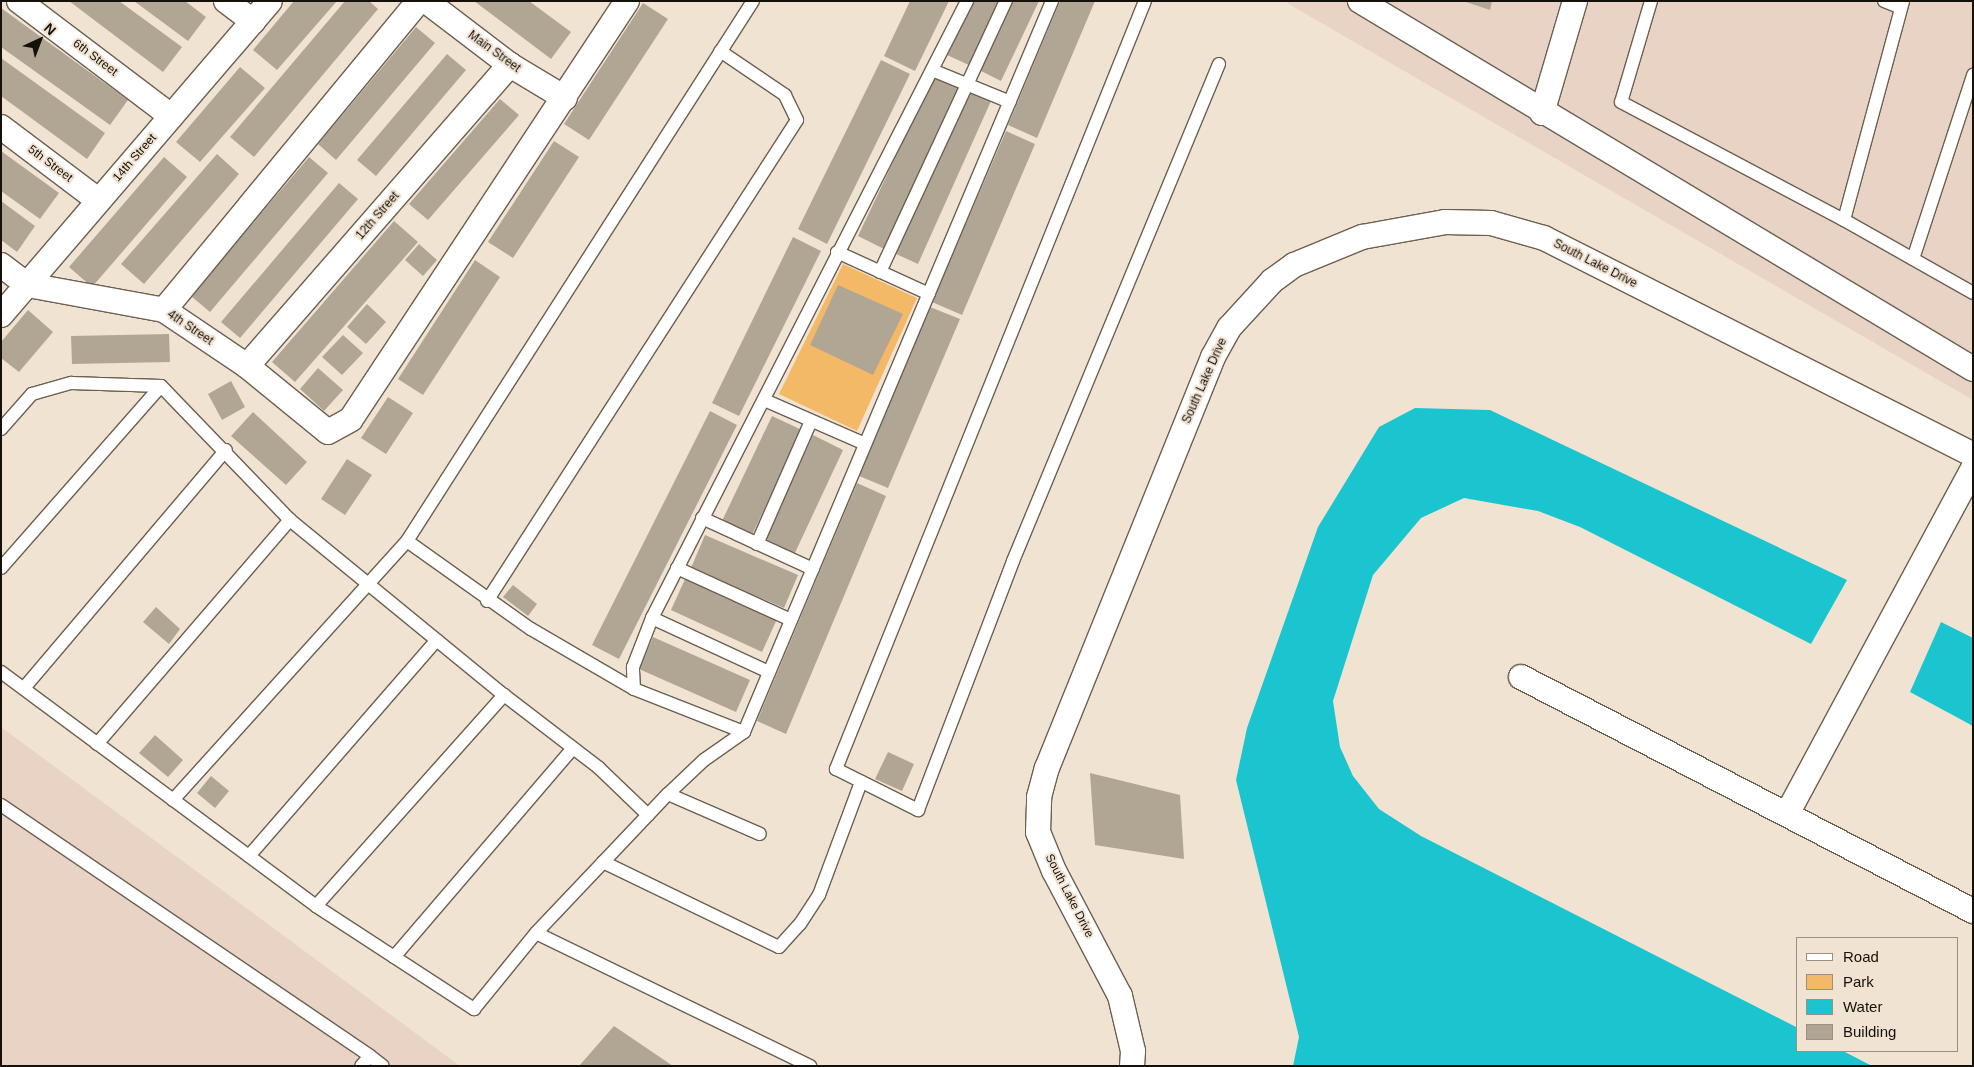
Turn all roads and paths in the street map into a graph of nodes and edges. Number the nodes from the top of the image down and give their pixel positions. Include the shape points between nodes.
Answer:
1 (19, 1) edge
2 (226, 1) edge
3 (270, 1) edge
4 (419, 1) edge
5 (426, 1) edge
6 (627, 1) edge
7 (753, 1) edge
8 (967, 1) edge
9 (1006, 1) edge
10 (1052, 1) edge
11 (1145, 1) edge
12 (1360, 1) edge
13 (1575, 1) edge
14 (1651, 1) edge
15 (1884, 1) edge
16 (1902, 4) edge
17 (253, 21) junction
18 (720, 51) junction
19 (1218, 64) dead end
20 (510, 65) junction
21 (932, 70) junction
22 (1973, 74) edge
23 (968, 85) junction
24 (565, 98) junction
25 (1010, 102) junction
26 (1542, 112) junction
27 (171, 116) junction
28 (1, 127) edge
29 (98, 200) junction
30 (1844, 220) junction
31 (838, 252) junction
32 (1913, 259) junction
33 (1, 265) edge
34 (880, 272) junction
35 (28, 285) junction
36 (1973, 293) edge
37 (929, 294) junction
38 (164, 310) junction
39 (1, 315) edge
40 (246, 366) junction
41 (1973, 369) edge
42 (161, 386) junction
43 (764, 400) junction
44 (811, 421) junction
45 (1, 429) edge
46 (865, 444) junction
47 (226, 450) junction
48 (1973, 455) edge
49 (1973, 469) edge
50 (702, 518) junction
51 (290, 520) junction
52 (407, 541) junction
53 (757, 544) junction
54 (1, 568) edge
55 (677, 568) junction
56 (813, 568) junction
57 (368, 583) junction
58 (487, 601) junction
59 (652, 618) junction
60 (791, 620) junction
61 (437, 640) junction
62 (1, 672) edge
63 (769, 672) junction
64 (1521, 677) dead end
65 (24, 688) junction
66 (634, 689) junction
67 (504, 695) junction
68 (744, 732) junction
69 (97, 744) junction
70 (573, 748) junction
71 (861, 782) junction
72 (668, 794) junction
73 (173, 800) junction
74 (1, 805) edge
75 (648, 814) junction
76 (1787, 814) junction
77 (760, 834) dead end
78 (249, 856) junction
79 (603, 862) junction
80 (316, 906) junction
81 (1973, 911) edge
82 (536, 933) junction
83 (394, 957) junction
84 (365, 1061) edge
85 (383, 1066) edge
86 (810, 1066) edge
87 (1132, 1066) edge

1 - 27 street, 6th Street
2 - 17 street
3 - 17 street, 14th Street
4 - 38 street
5 - 20 street, Main Street
6 - 24 street
7 - 18 lane
8 - 21 lane
9 - 23 lane
10 - 25 lane
11 - 71 lane via 836,770
12 - 26 street
13 - 26 street
14 - 30 lane via 1621,102
15 - 16 lane
16 - 30 lane
17 - 27 street, 14th Street
18 - 52 lane
18 - 58 lane via 785,95 797,120
19 - 71 lane via 1013,561 918,810
20 - 24 street, Main Street
20 - 40 street, 12th Street
21 - 23 lane
21 - 31 lane
22 - 32 lane
23 - 25 lane
23 - 34 lane
24 - 40 street, 4th Street via 351,419 328,432
25 - 37 lane
26 - 41 street
27 - 29 street, 14th Street
28 - 29 street, 5th Street
29 - 35 street, 14th Street
30 - 32 lane
31 - 34 lane
31 - 43 lane
32 - 36 lane
33 - 35 street, 4th Street
34 - 37 lane
35 - 38 street, 4th Street
35 - 39 street, 14th Street
37 - 46 lane
38 - 40 street, 4th Street
42 - 45 lane via 71,383 32,394
42 - 47 lane
42 - 54 lane
43 - 44 lane
43 - 50 lane
44 - 46 lane
44 - 53 lane
46 - 56 lane
47 - 51 lane
47 - 65 lane
48 - 87 street, South Lake Drive via 1544,238 1491,223 1445,222 1362,237 1294,265 1272,281 1229,328 1213,357 1047,768 1039,797 1038,832 1054,872 1120,996 1128,1018
49 - 76 street
50 - 53 lane
50 - 55 lane
51 - 57 lane
51 - 69 lane
52 - 57 lane
52 - 58 lane
53 - 56 lane
55 - 59 lane
55 - 60 lane
56 - 60 lane
57 - 61 lane
57 - 73 lane
58 - 66 lane
59 - 63 lane
59 - 66 lane via 633,667
60 - 63 lane
61 - 67 lane
61 - 78 lane
62 - 65 lane
63 - 68 lane
64 - 76 street
65 - 69 lane
66 - 68 lane
67 - 70 lane
67 - 80 lane
68 - 72 lane via 704,760
69 - 73 lane
70 - 75 lane
70 - 83 lane
71 - 79 lane via 819,895 800,924 779,947
72 - 75 lane
72 - 77 lane
73 - 78 lane
74 - 84 lane
75 - 79 lane
76 - 81 street
78 - 80 lane
79 - 82 lane
80 - 83 lane
82 - 83 lane via 474,1009
82 - 86 lane
84 - 85 lane

